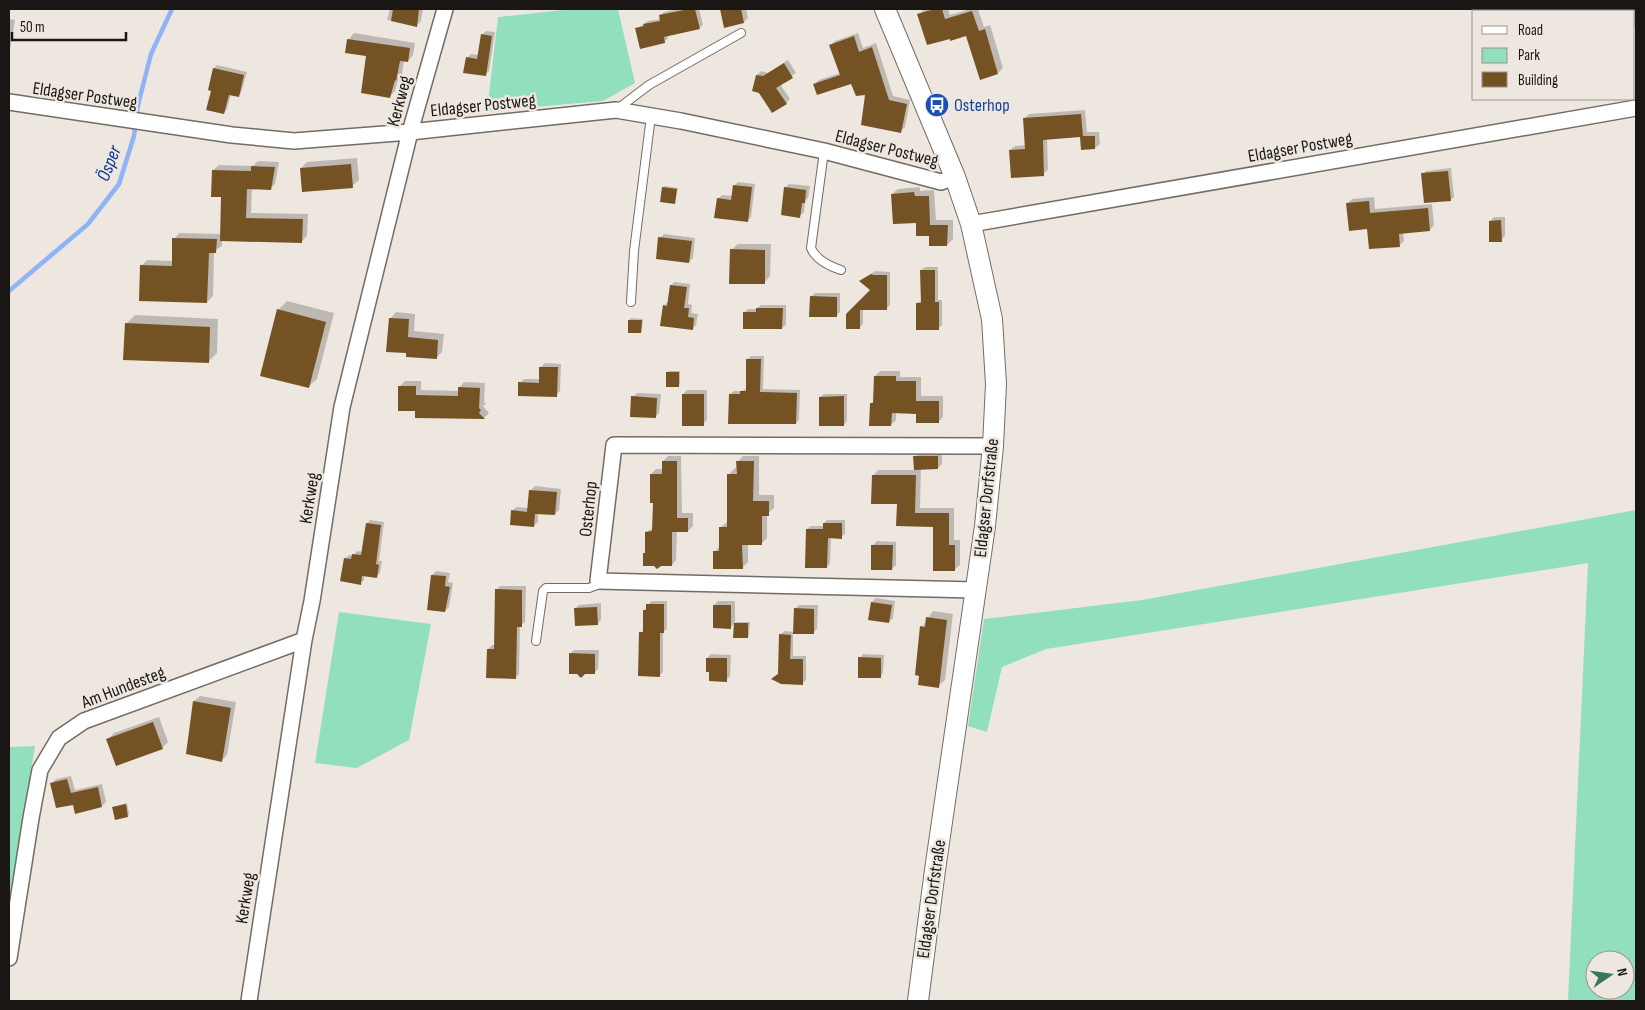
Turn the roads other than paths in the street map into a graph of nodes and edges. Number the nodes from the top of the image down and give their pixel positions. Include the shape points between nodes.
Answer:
1 (444, 9) edge
2 (885, 9) edge
3 (742, 33) dead end
4 (9, 102) edge
5 (1627, 105) edge
6 (616, 110) junction
7 (651, 116) junction
8 (410, 132) junction
9 (824, 151) junction
10 (954, 177) junction
11 (971, 224) junction
12 (840, 270) dead end
13 (631, 302) dead end
14 (993, 446) junction
15 (598, 581) junction
16 (975, 590) junction
17 (304, 640) junction
18 (536, 641) dead end
19 (9, 958) edge
20 (248, 1001) edge
21 (918, 1001) edge

1 - 8 street, Kerkweg
2 - 10 street, Eldagser Dorfstraße
3 - 6 lane via 649,85
4 - 8 street, Eldagser Postweg via 232,136 294,141
5 - 11 street, Eldagser Postweg
6 - 7 street, Eldagser Postweg
6 - 8 street, Eldagser Postweg
7 - 9 street, Eldagser Postweg
7 - 13 lane
8 - 17 street, Kerkweg via 342,407
9 - 10 street, Eldagser Postweg via 941,182
9 - 12 lane via 811,248 814,255
10 - 11 street, Eldagser Dorfstraße
11 - 14 street, Eldagser Dorfstraße via 992,319 996,384
14 - 15 street, Osterhop via 614,445
14 - 16 street, Eldagser Dorfstraße
15 - 16 street
15 - 18 lane via 597,585 589,588 546,588
16 - 21 street, Eldagser Dorfstraße
17 - 19 street, Am Hundesteg via 84,721 59,738 40,770
17 - 20 street, Kerkweg

